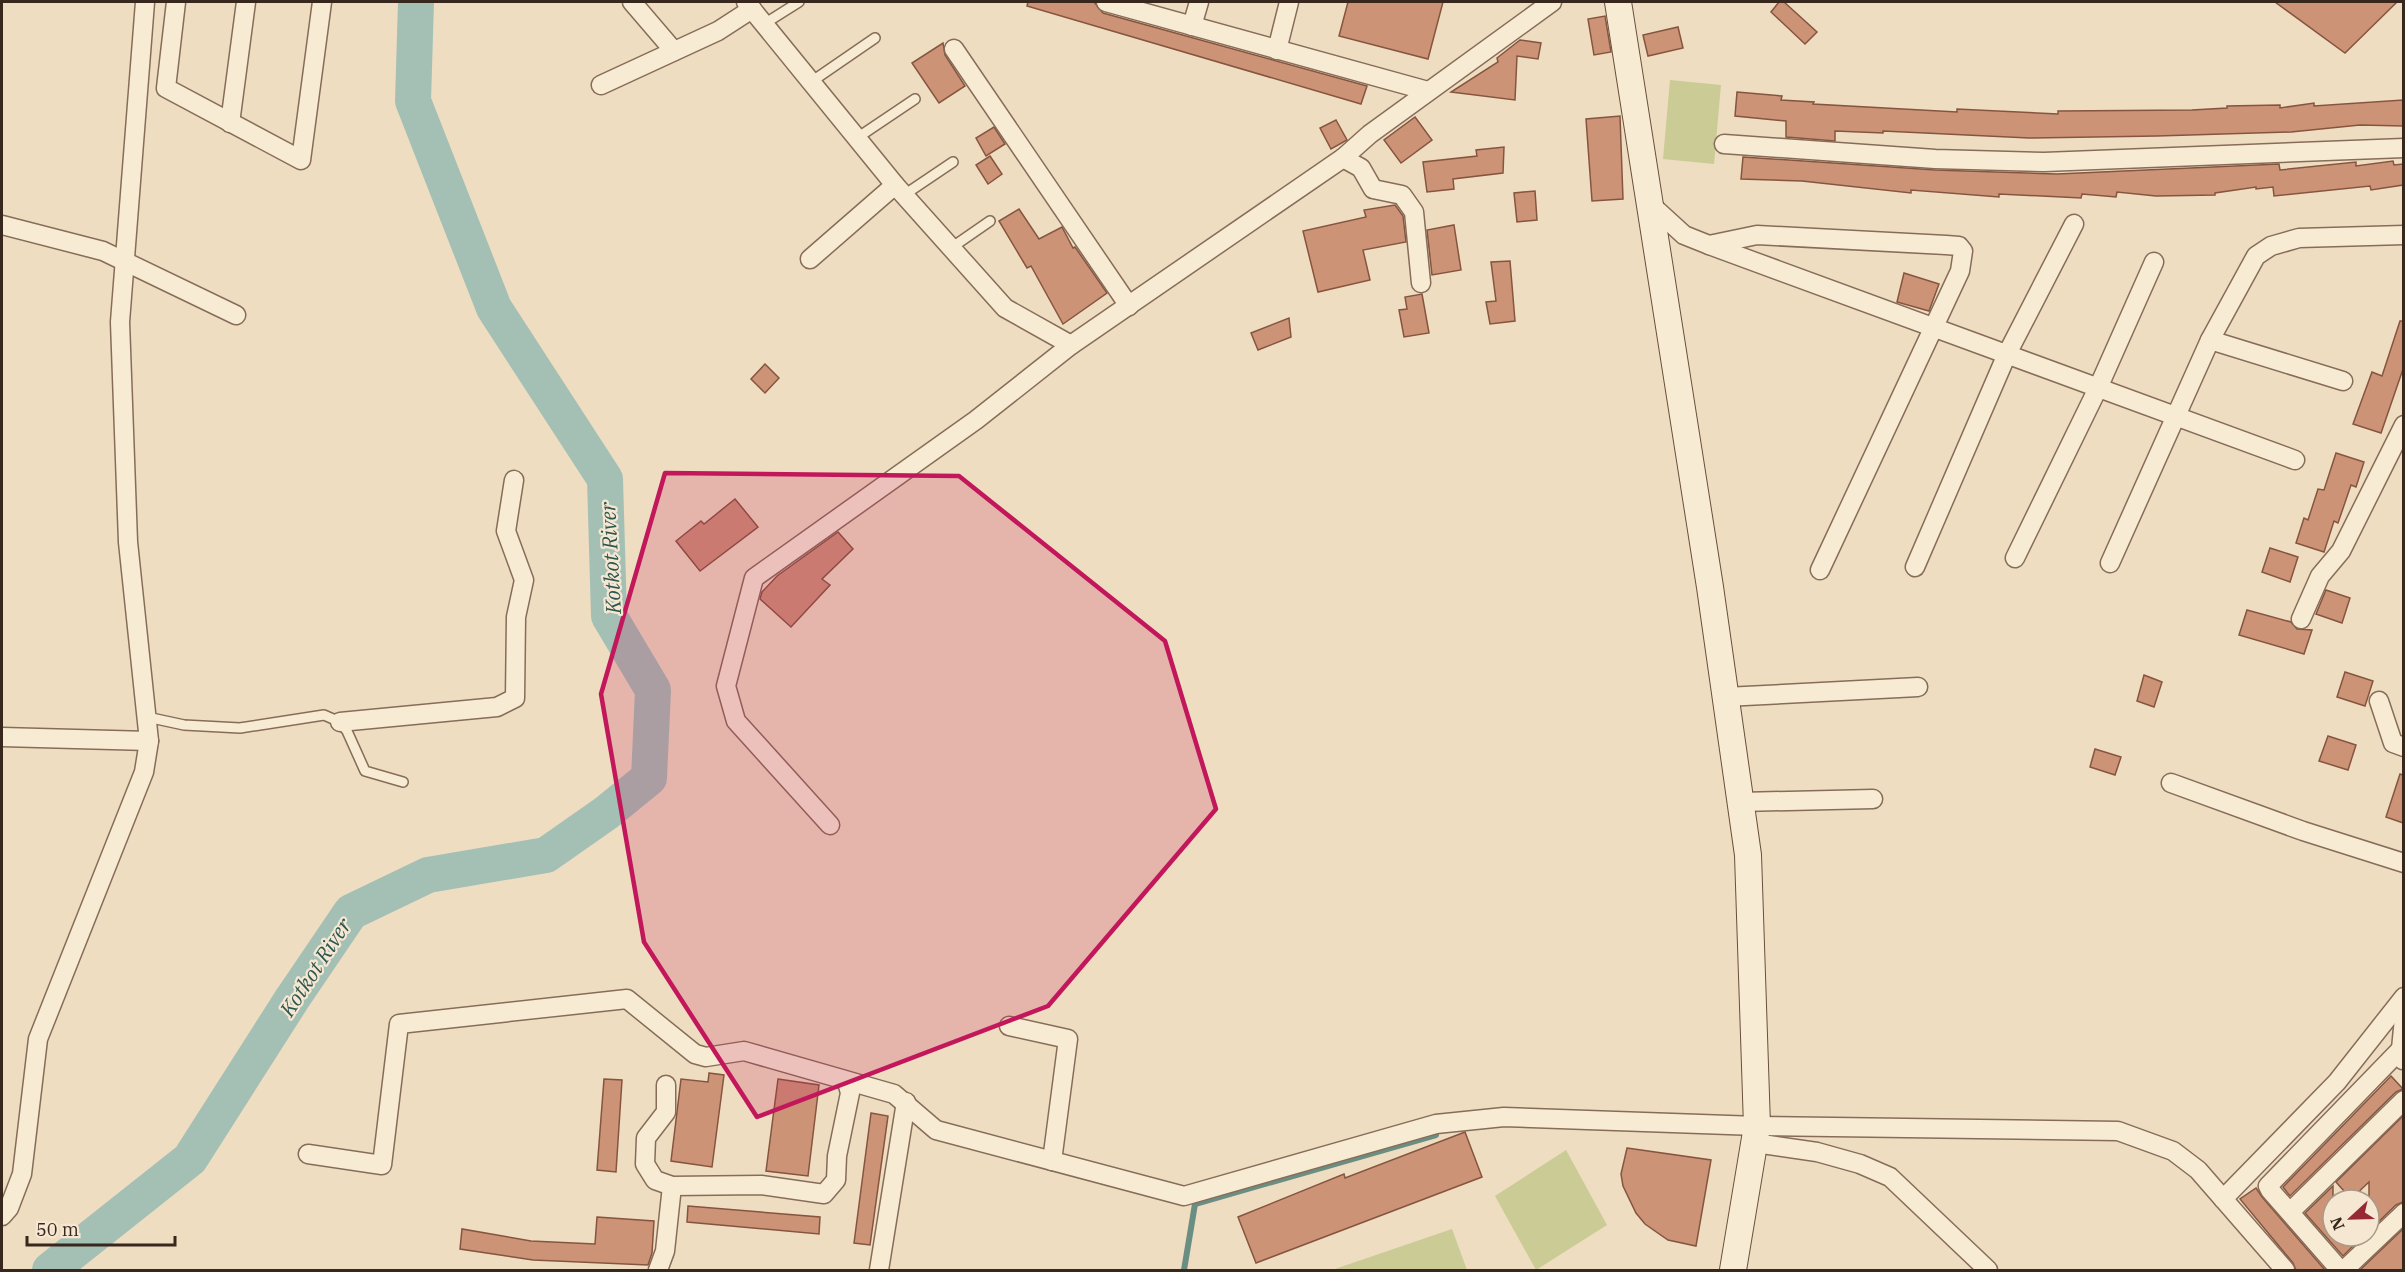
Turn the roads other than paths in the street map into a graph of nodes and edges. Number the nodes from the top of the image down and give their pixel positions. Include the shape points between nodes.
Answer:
1 (145, 2) edge
2 (176, 2) edge
3 (246, 2) edge
4 (322, 2) edge
5 (632, 2) edge
6 (799, 2) edge
7 (1109, 2) edge
8 (1198, 2) edge
9 (1289, 2) edge
10 (1552, 2) edge
11 (1617, 2) edge
12 (749, 5) edge
13 (764, 24) junction
14 (1192, 26) junction
15 (875, 38) dead end
16 (954, 49) dead end
17 (1277, 50) junction
18 (674, 51) junction
19 (811, 82) junction
20 (601, 86) dead end
21 (1428, 91) junction
22 (915, 99) dead end
23 (230, 123) junction
24 (857, 138) junction
25 (1724, 144) dead end
26 (2403, 148) edge
27 (1343, 158) junction
28 (953, 162) dead end
29 (899, 190) junction
30 (1650, 204) junction
31 (990, 221) dead end
32 (2074, 224) dead end
33 (2, 225) edge
34 (2403, 235) edge
35 (1709, 245) junction
36 (951, 248) junction
37 (810, 259) dead end
38 (2154, 262) dead end
39 (125, 263) junction
40 (1421, 283) dead end
41 (1129, 306) junction
42 (236, 315) dead end
43 (1934, 328) junction
44 (2210, 340) junction
45 (1071, 345) junction
46 (2007, 354) junction
47 (2343, 381) dead end
48 (2097, 388) junction
49 (2175, 416) junction
50 (2403, 425) edge
51 (2295, 460) dead end
52 (514, 480) dead end
53 (2015, 558) dead end
54 (2110, 563) dead end
55 (1915, 567) dead end
56 (1820, 570) dead end
57 (2301, 619) dead end
58 (1918, 687) dead end
59 (1725, 697) junction
60 (2379, 701) dead end
61 (147, 717) junction
62 (340, 722) junction
63 (2, 736) edge
64 (149, 741) junction
65 (2403, 747) edge
66 (403, 782) dead end
67 (2171, 783) dead end
68 (1873, 799) dead end
69 (1741, 802) junction
70 (830, 825) dead end
71 (2403, 863) edge
72 (2403, 997) edge
73 (2403, 1018) edge
74 (1009, 1026) dead end
75 (2402, 1055) edge
76 (847, 1082) junction
77 (666, 1084) dead end
78 (2403, 1100) edge
79 (906, 1102) junction
80 (1756, 1135) junction
81 (308, 1154) dead end
82 (1052, 1161) junction
83 (672, 1186) junction
84 (2223, 1199) junction
85 (2290, 1212) junction
86 (2403, 1214) edge
87 (2, 1216) edge
88 (658, 1270) edge
89 (879, 1270) edge
90 (1733, 1270) edge
91 (1988, 1270) edge
92 (2285, 1270) edge
93 (2340, 1270) edge
94 (2344, 1270) edge

1 - 39 street
2 - 23 street via 166,88
3 - 23 street
4 - 23 street via 301,160
5 - 18 street
6 - 13 lane
7 - 14 street
8 - 14 street
9 - 17 street
10 - 21 street
11 - 30 street
12 - 13 street
12 - 18 street via 718,31
13 - 19 street
14 - 17 street
15 - 19 lane
16 - 41 street
17 - 21 street
18 - 20 street
19 - 24 street
21 - 27 street
22 - 24 lane
24 - 29 street
25 - 26 street via 1935,159 2044,162
27 - 40 street via 1361,168 1373,189 1402,195 1414,212
27 - 41 street
28 - 29 lane
29 - 36 street
29 - 37 street
30 - 35 street via 1684,235
30 - 59 street
31 - 36 lane
32 - 46 street
33 - 39 street via 103,251
34 - 44 street via 2299,238 2271,246 2256,256
35 - 43 street
35 - 43 street via 1757,235 1959,246 1963,256 1960,271
36 - 45 street via 1005,308
38 - 48 street
39 - 42 street
39 - 61 street via 120,322 128,542
41 - 45 street
43 - 46 street
43 - 56 street
44 - 47 street
44 - 49 street
45 - 70 street via 976,420 754,578 726,686 736,722
46 - 48 street
46 - 55 street
48 - 49 street
48 - 53 street
49 - 51 street
49 - 54 street
50 - 57 street via 2341,551 2320,576
52 - 62 street via 506,531 524,580 516,617 515,698 497,707
58 - 59 street
59 - 69 street
60 - 65 street via 2393,743
61 - 62 lane via 184,725 240,728 324,715
61 - 64 street
62 - 66 lane via 365,771
63 - 64 street
64 - 87 street via 144,772 38,1039 22,1174
67 - 71 street
68 - 69 street
69 - 80 street via 1749,855
72 - 84 street via 2337,1082
73 - 75 street
74 - 82 street via 1068,1039
75 - 85 street via 2268,1186
76 - 79 street via 894,1094
76 - 81 street via 744,1051 706,1057 694,1053 627,999 399,1024 382,1165
76 - 83 street via 850,1093 836,1180 824,1194 761,1185
77 - 83 street via 666,1112 646,1138 645,1164 656,1180
78 - 85 street
79 - 82 street via 936,1130
79 - 89 street
80 - 82 street via 1504,1117 1436,1124 1184,1196
80 - 84 street via 2118,1131 2173,1151 2198,1170
80 - 90 street
80 - 91 street via 1860,1164 1890,1177
83 - 88 street via 666,1251
84 - 92 street
85 - 93 street
86 - 94 street

